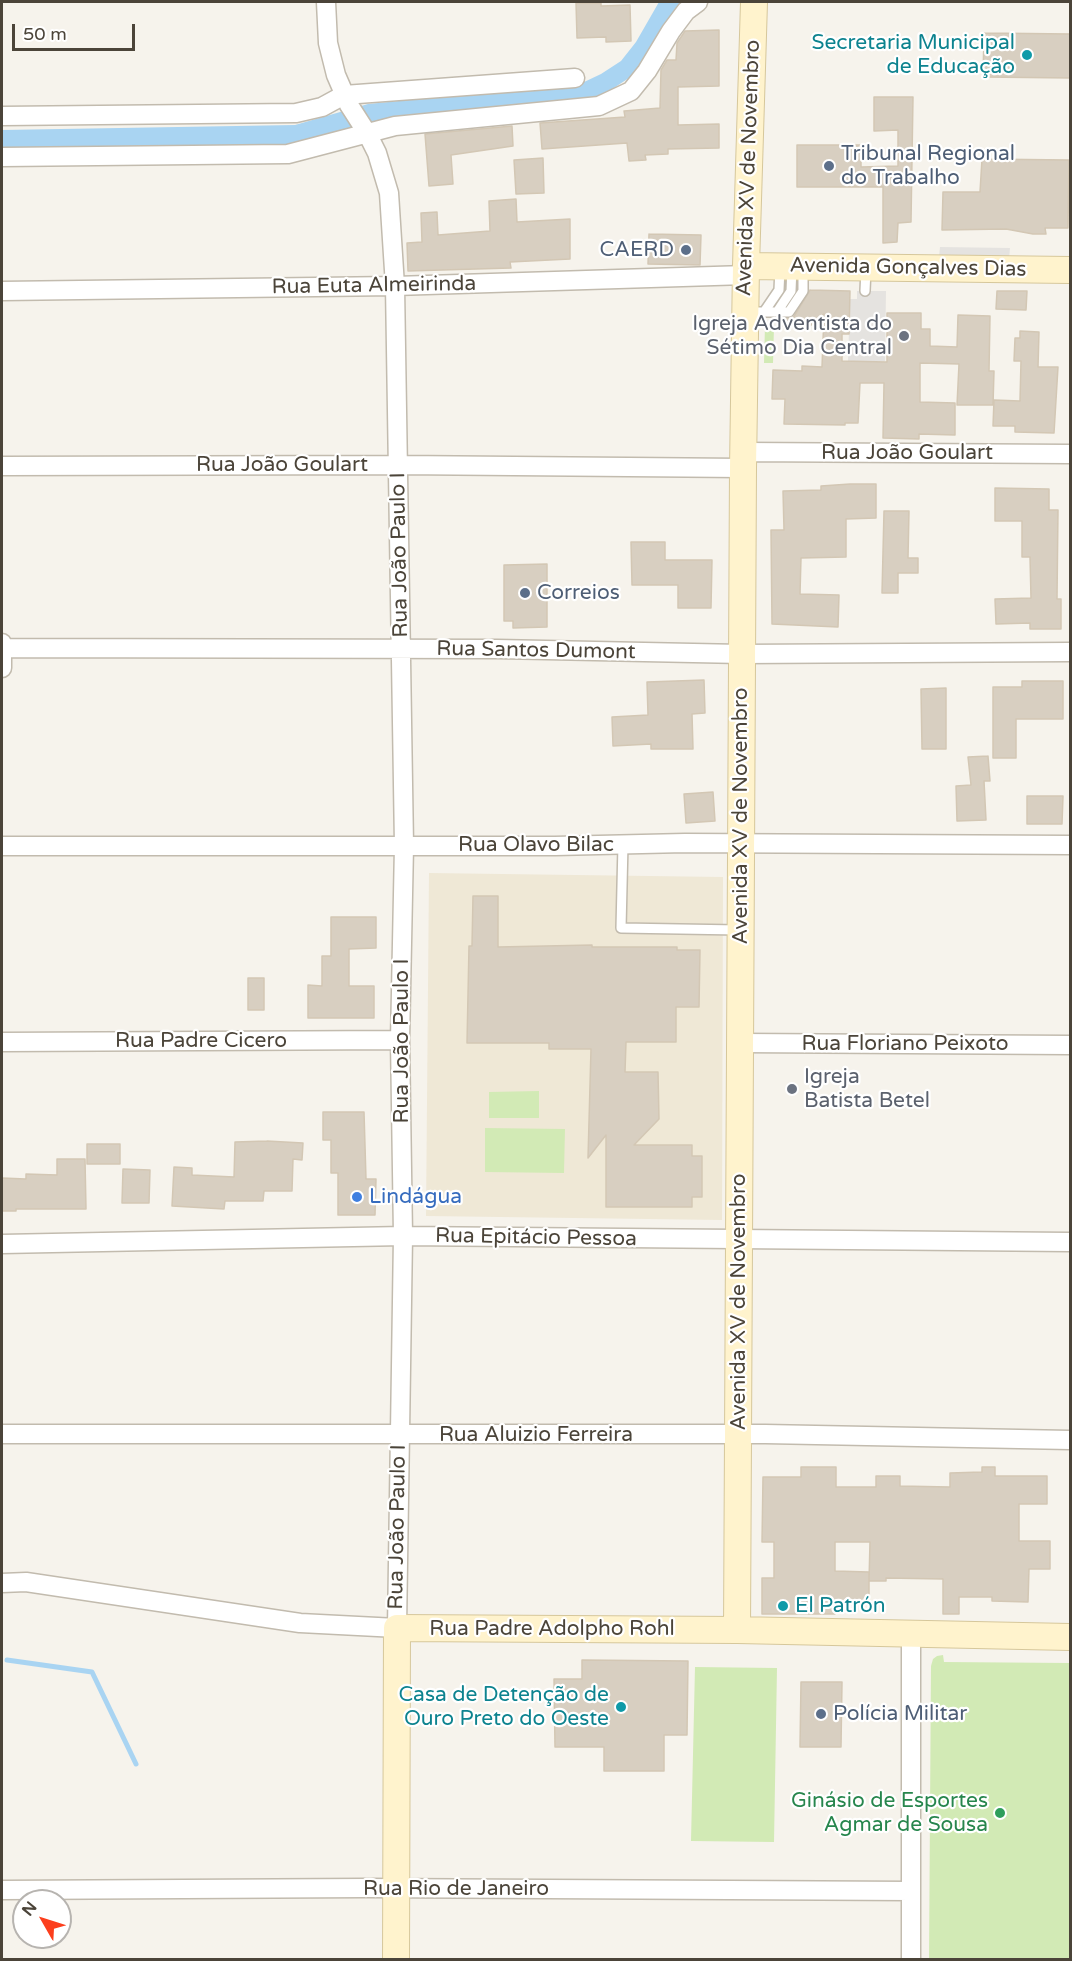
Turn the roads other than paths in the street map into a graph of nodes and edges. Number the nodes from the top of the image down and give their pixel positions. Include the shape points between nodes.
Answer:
1 (326, 2) edge
2 (698, 2) edge
3 (754, 2) edge
4 (575, 78) dead end
5 (356, 115) junction
6 (2, 116) edge
7 (2, 157) edge
8 (792, 267) junction
9 (746, 270) junction
10 (1071, 270) edge
11 (395, 286) junction
12 (2, 291) edge
13 (755, 312) junction
14 (1071, 454) edge
15 (743, 460) junction
16 (399, 465) junction
17 (2, 466) edge
18 (2, 643) edge
19 (2, 648) edge
20 (401, 650) junction
21 (1071, 652) edge
22 (742, 654) junction
23 (2, 668) edge
24 (623, 844) junction
25 (741, 844) junction
26 (1071, 845) edge
27 (2, 846) edge
28 (404, 846) junction
29 (740, 930) junction
30 (400, 1040) junction
31 (2, 1042) edge
32 (740, 1043) junction
33 (1071, 1045) edge
34 (403, 1236) junction
35 (738, 1240) junction
36 (1071, 1242) edge
37 (2, 1244) edge
38 (2, 1434) edge
39 (739, 1434) junction
40 (399, 1435) junction
41 (1071, 1440) edge
42 (2, 1583) edge
43 (397, 1628) junction
44 (737, 1630) junction
45 (910, 1634) junction
46 (1071, 1637) edge
47 (395, 1888) junction
48 (2, 1890) edge
49 (911, 1891) junction
50 (396, 1959) edge
51 (911, 1959) edge

1 - 5 street, Rua João Paulo I via 327,43
2 - 5 street via 671,31 632,91 600,106 395,126
3 - 9 street, Avenida XV de Novembro
4 - 5 street
5 - 6 street via 322,106 296,113
5 - 7 street via 288,153
5 - 11 street, Rua João Paulo I via 377,153 389,193
8 - 9 street, Avenida Gonçalves Dias
8 - 10 street, Avenida Gonçalves Dias via 866,279
8 - 13 lane via 779,290
8 - 13 lane via 791,291 777,312
9 - 11 street, Rua Euta Almeirinda
9 - 13 street, Avenida XV de Novembro
11 - 12 street, Rua Euta Almeirinda
11 - 16 street, Rua João Paulo I
13 - 15 street, Avenida XV de Novembro
14 - 15 street, Rua João Goulart
15 - 16 street, Rua João Goulart
15 - 22 street, Avenida XV de Novembro
16 - 17 street, Rua João Goulart
16 - 20 street, Rua João Paulo I
18 - 19 street
19 - 20 street, Rua Santos Dumont
19 - 23 street
20 - 22 street, Rua Santos Dumont
20 - 28 street, Rua João Paulo I
21 - 22 street, Rua Santos Dumont
22 - 25 street, Avenida XV de Novembro
24 - 25 street, Rua Olavo Bilac
24 - 28 street, Rua Olavo Bilac
24 - 29 lane via 621,928
25 - 26 street, Rua Olavo Bilac
25 - 29 street, Avenida XV de Novembro
27 - 28 street, Rua Olavo Bilac
28 - 30 street, Rua João Paulo I
29 - 32 street, Avenida XV de Novembro
30 - 31 street, Rua Padre Cicero
30 - 34 street, Rua João Paulo I
32 - 33 street, Rua Floriano Peixoto
32 - 35 street, Avenida XV de Novembro
34 - 35 street, Rua Epitácio Pessoa
34 - 37 street, Rua Epitácio Pessoa
34 - 40 street, Rua João Paulo I
35 - 36 street, Rua Epitácio Pessoa
35 - 39 street, Avenida XV de Novembro
38 - 40 street, Rua Aluizio Ferreira
39 - 40 street, Rua Aluizio Ferreira
39 - 41 street, Rua Aluizio Ferreira
39 - 44 street, Avenida XV de Novembro
40 - 43 street, Rua João Paulo I
42 - 43 street, Rua Padre Adolpho Rohl via 26,1582 300,1623
43 - 44 street, Rua Padre Adolpho Rohl
43 - 47 street, Rua João Paulo I
44 - 45 street, Rua Padre Adolpho Rohl
45 - 46 street, Rua Padre Adolpho Rohl
45 - 49 street
47 - 48 street, Rua Rio de Janeiro
47 - 49 street, Rua Rio de Janeiro
47 - 50 street, Rua João Paulo I
49 - 51 street

